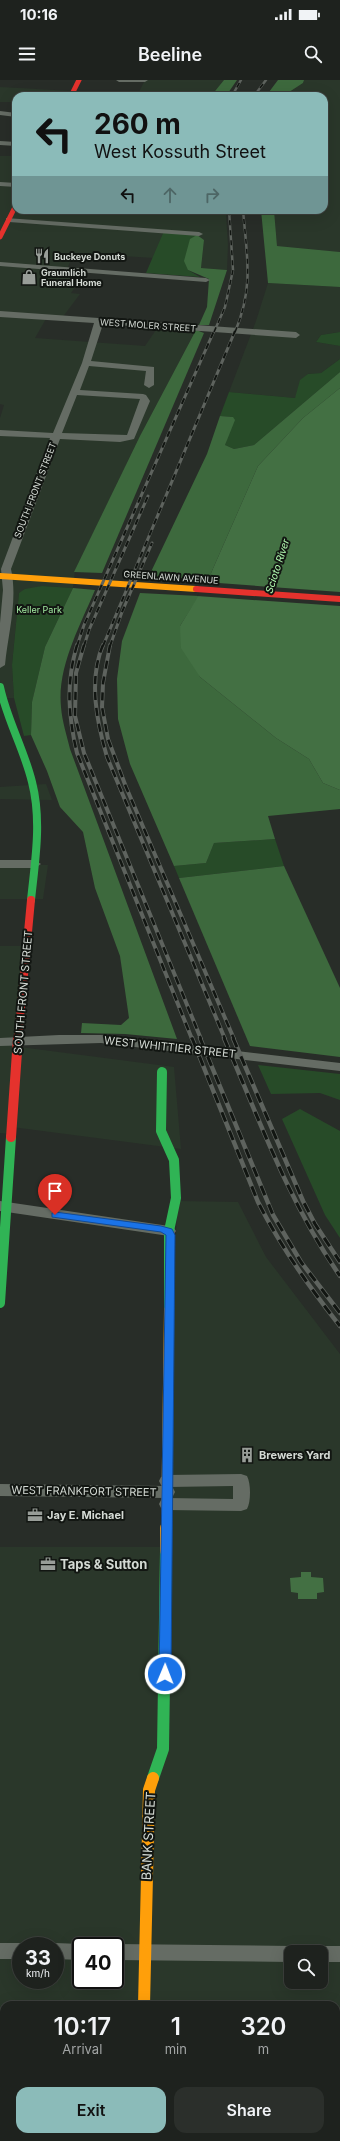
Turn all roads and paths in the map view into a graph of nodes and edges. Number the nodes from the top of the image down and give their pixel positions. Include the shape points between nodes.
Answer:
1 (79, 80) edge
2 (118, 80) edge
3 (145, 80) edge
4 (73, 92) edge
5 (0, 114) edge
6 (12, 115) edge
7 (0, 143) edge
8 (12, 144) edge
9 (0, 184) edge
10 (12, 186) edge
11 (12, 214) edge
12 (9, 220) junction
13 (1, 232) edge
14 (199, 234) dead end
15 (0, 264) edge
16 (206, 280) dead end
17 (0, 314) edge
18 (99, 322) junction
19 (296, 336) dead end
20 (86, 363) junction
21 (149, 385) dead end
22 (74, 392) junction
23 (0, 433) edge
24 (56, 436) junction
25 (4, 576) edge
26 (340, 599) edge
27 (0, 665) edge
28 (0, 687) edge
29 (1, 697) edge
30 (0, 864) edge
31 (34, 864) junction
32 (18, 1041) junction
33 (0, 1042) edge
34 (338, 1067) edge
35 (162, 1072) dead end
36 (3, 1207) edge
37 (168, 1231) junction
38 (0, 1303) edge
39 (0, 1490) edge
40 (167, 1492) junction
41 (0, 1951) edge
42 (12, 1951) edge
43 (124, 1952) edge
44 (145, 1952) junction
45 (284, 1954) edge
46 (328, 1954) edge
47 (340, 1954) edge
48 (144, 2001) edge

1 - 4 street
2 - 3 street
5 - 6 street
7 - 8 street
9 - 10 street
11 - 12 street
12 - 13 street
12 - 14 street
15 - 16 street
17 - 18 street, WEST MOLER STREET
18 - 19 street, WEST MOLER STREET
18 - 20 street, SOUTH FRONT STREET
20 - 21 street via 151,369
20 - 22 street, SOUTH FRONT STREET
22 - 24 street, SOUTH FRONT STREET
22 - 24 street via 144,399 131,436
23 - 24 street
24 - 25 street, SOUTH FRONT STREET
25 - 26 street, GREENLAWN AVENUE
25 - 27 street, SOUTH FRONT STREET
28 - 29 street, SOUTH FRONT STREET
29 - 31 street, SOUTH FRONT STREET via 9,727 34,787 38,809
30 - 31 street
31 - 32 street, SOUTH FRONT STREET
32 - 33 street, WEST WHITTIER STREET
32 - 34 street, WEST WHITTIER STREET via 123,1041
32 - 36 street, SOUTH FRONT STREET
35 - 37 street, BANK STREET via 161,1131 174,1160 176,1198
36 - 37 street
36 - 38 street, SOUTH FRONT STREET
37 - 40 street, BANK STREET via 170,1238
39 - 40 street, WEST FRANKFORT STREET
40 - 44 street, BANK STREET via 164,1736 163,1749 149,1790
41 - 42 street
43 - 44 street
44 - 45 street
44 - 48 street, BANK STREET
46 - 47 street

